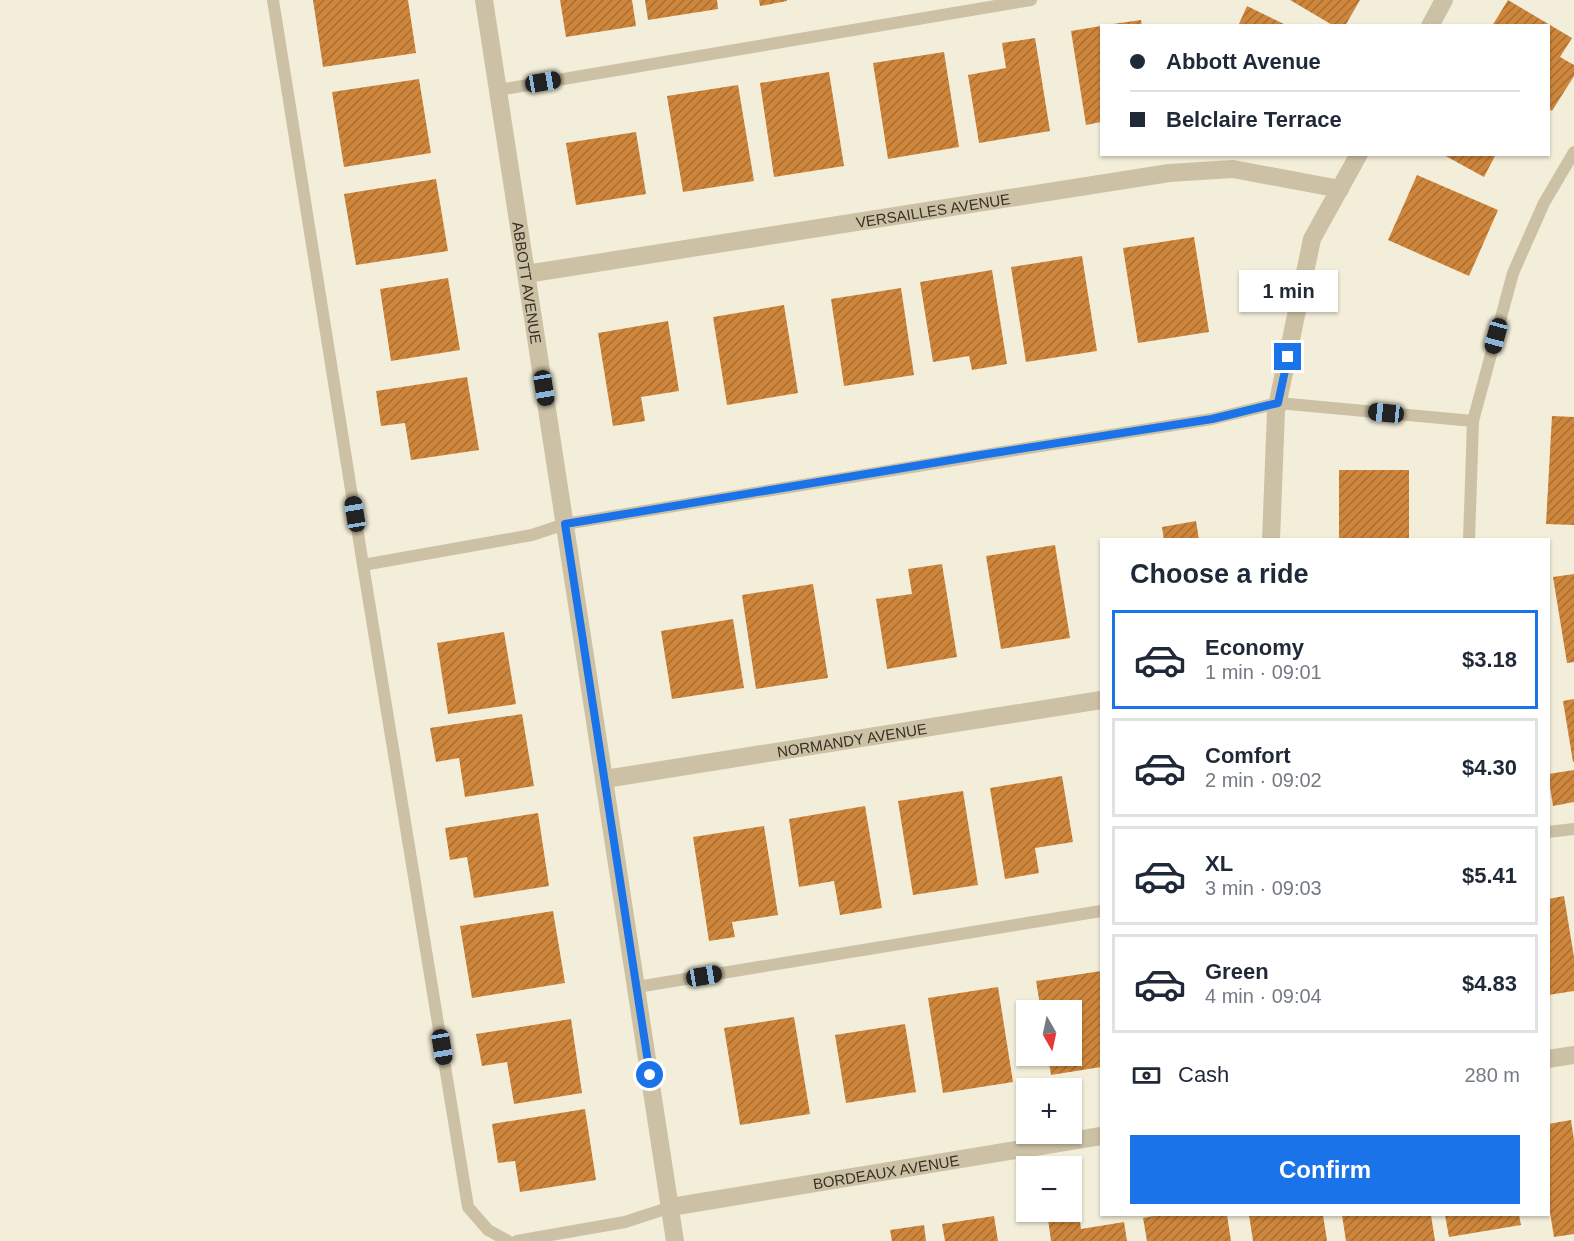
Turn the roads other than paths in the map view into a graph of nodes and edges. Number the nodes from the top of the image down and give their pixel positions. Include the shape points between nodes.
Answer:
1 (273, 0) edge
2 (484, 0) edge
3 (1031, 0) edge
4 (1444, 0) edge
5 (1431, 24) edge
6 (498, 90) junction
7 (1574, 152) edge
8 (1358, 156) edge
9 (1340, 189) junction
10 (526, 274) junction
11 (1278, 403) junction
12 (1473, 421) junction
13 (565, 524) junction
14 (1271, 538) edge
15 (1469, 538) edge
16 (363, 565) junction
17 (1100, 700) edge
18 (604, 779) junction
19 (1574, 829) edge
20 (1550, 832) edge
21 (1100, 911) edge
22 (637, 987) junction
23 (1574, 1055) edge
24 (1550, 1059) edge
25 (1100, 1136) edge
26 (670, 1207) junction
27 (508, 1241) edge
28 (517, 1241) edge
29 (675, 1241) edge

1 - 16 lane
2 - 6 street, ABBOTT AVENUE
3 - 6 lane
4 - 5 street
6 - 10 street, ABBOTT AVENUE
7 - 12 lane via 1544,203 1513,273
8 - 9 street
9 - 10 street, VERSAILLES AVENUE via 1233,168 1169,173
9 - 11 street via 1312,239
10 - 13 street, ABBOTT AVENUE
11 - 12 lane
11 - 13 lane via 1212,419
11 - 14 street
12 - 15 lane
13 - 16 lane via 532,535
13 - 18 street, ABBOTT AVENUE
16 - 27 lane via 468,1208 488,1230
17 - 18 street, NORMANDY AVENUE
18 - 22 street, ABBOTT AVENUE
19 - 20 lane
21 - 22 lane
22 - 26 street, ABBOTT AVENUE
23 - 24 street
25 - 26 street, BORDEAUX AVENUE
26 - 28 lane via 625,1222
26 - 29 street, ABBOTT AVENUE

